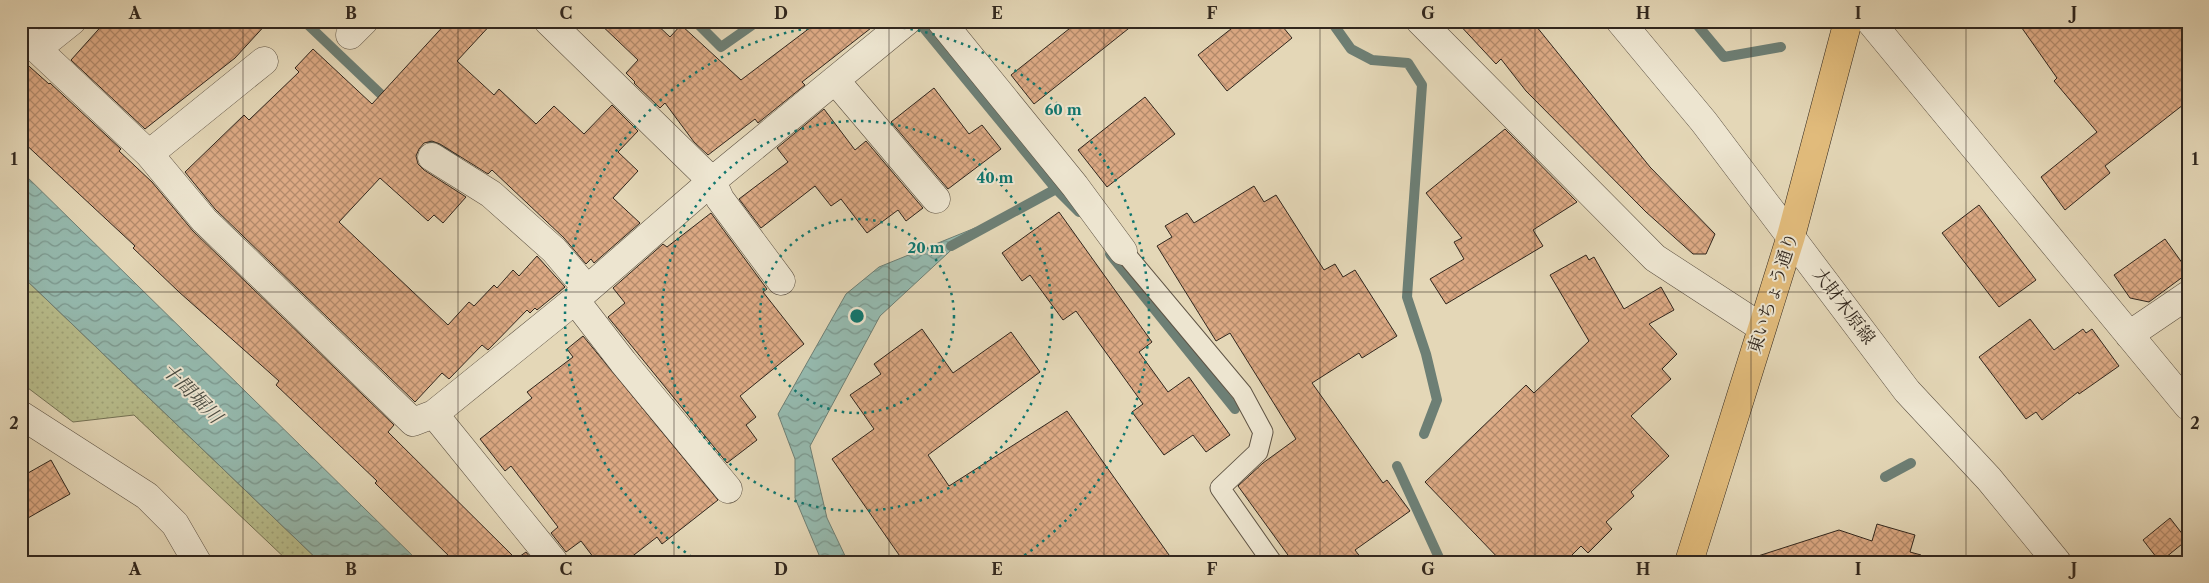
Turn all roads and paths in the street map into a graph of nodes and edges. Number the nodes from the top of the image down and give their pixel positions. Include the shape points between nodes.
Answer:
1 (72, 21) edge
2 (548, 21) edge
3 (941, 21) edge
4 (1420, 21) edge
5 (1620, 21) edge
6 (1848, 21) edge
7 (1870, 21) edge
8 (906, 22) edge
9 (29, 40) edge
10 (264, 61) dead end
11 (835, 80) junction
12 (149, 154) junction
13 (432, 157) dead end
14 (712, 181) junction
15 (936, 200) dead end
16 (1791, 236) junction
17 (1123, 251) joint
18 (781, 280) dead end
19 (581, 294) junction
20 (2188, 295) edge
21 (1761, 327) junction
22 (2130, 335) junction
23 (2188, 406) edge
24 (434, 414) junction
25 (21, 415) edge
26 (728, 489) dead end
27 (197, 562) edge
28 (554, 562) edge
29 (1272, 562) edge
30 (1689, 562) edge
31 (2057, 562) edge

1 - 9 street
2 - 14 street
3 - 17 street via 1075,186
4 - 21 street via 1656,258
5 - 16 street, 大財木原線 via 1704,122
6 - 16 highway, 東いちょう通り
7 - 22 street
8 - 11 street
9 - 12 street
10 - 12 street
11 - 14 street
11 - 15 street
12 - 24 street via 204,220 413,422
13 - 19 street via 491,194 554,250
14 - 18 street via 720,199
14 - 19 street
16 - 21 highway, 東いちょう通り
16 - 31 street, 大財木原線 via 1908,391 1989,479
17 - 29 lane via 1242,394 1263,432 1258,452 1220,488
19 - 24 street
19 - 26 street via 623,362
20 - 22 street
21 - 30 highway, 東いちょう通り
22 - 23 street
24 - 28 street
25 - 27 street via 147,496 175,524

